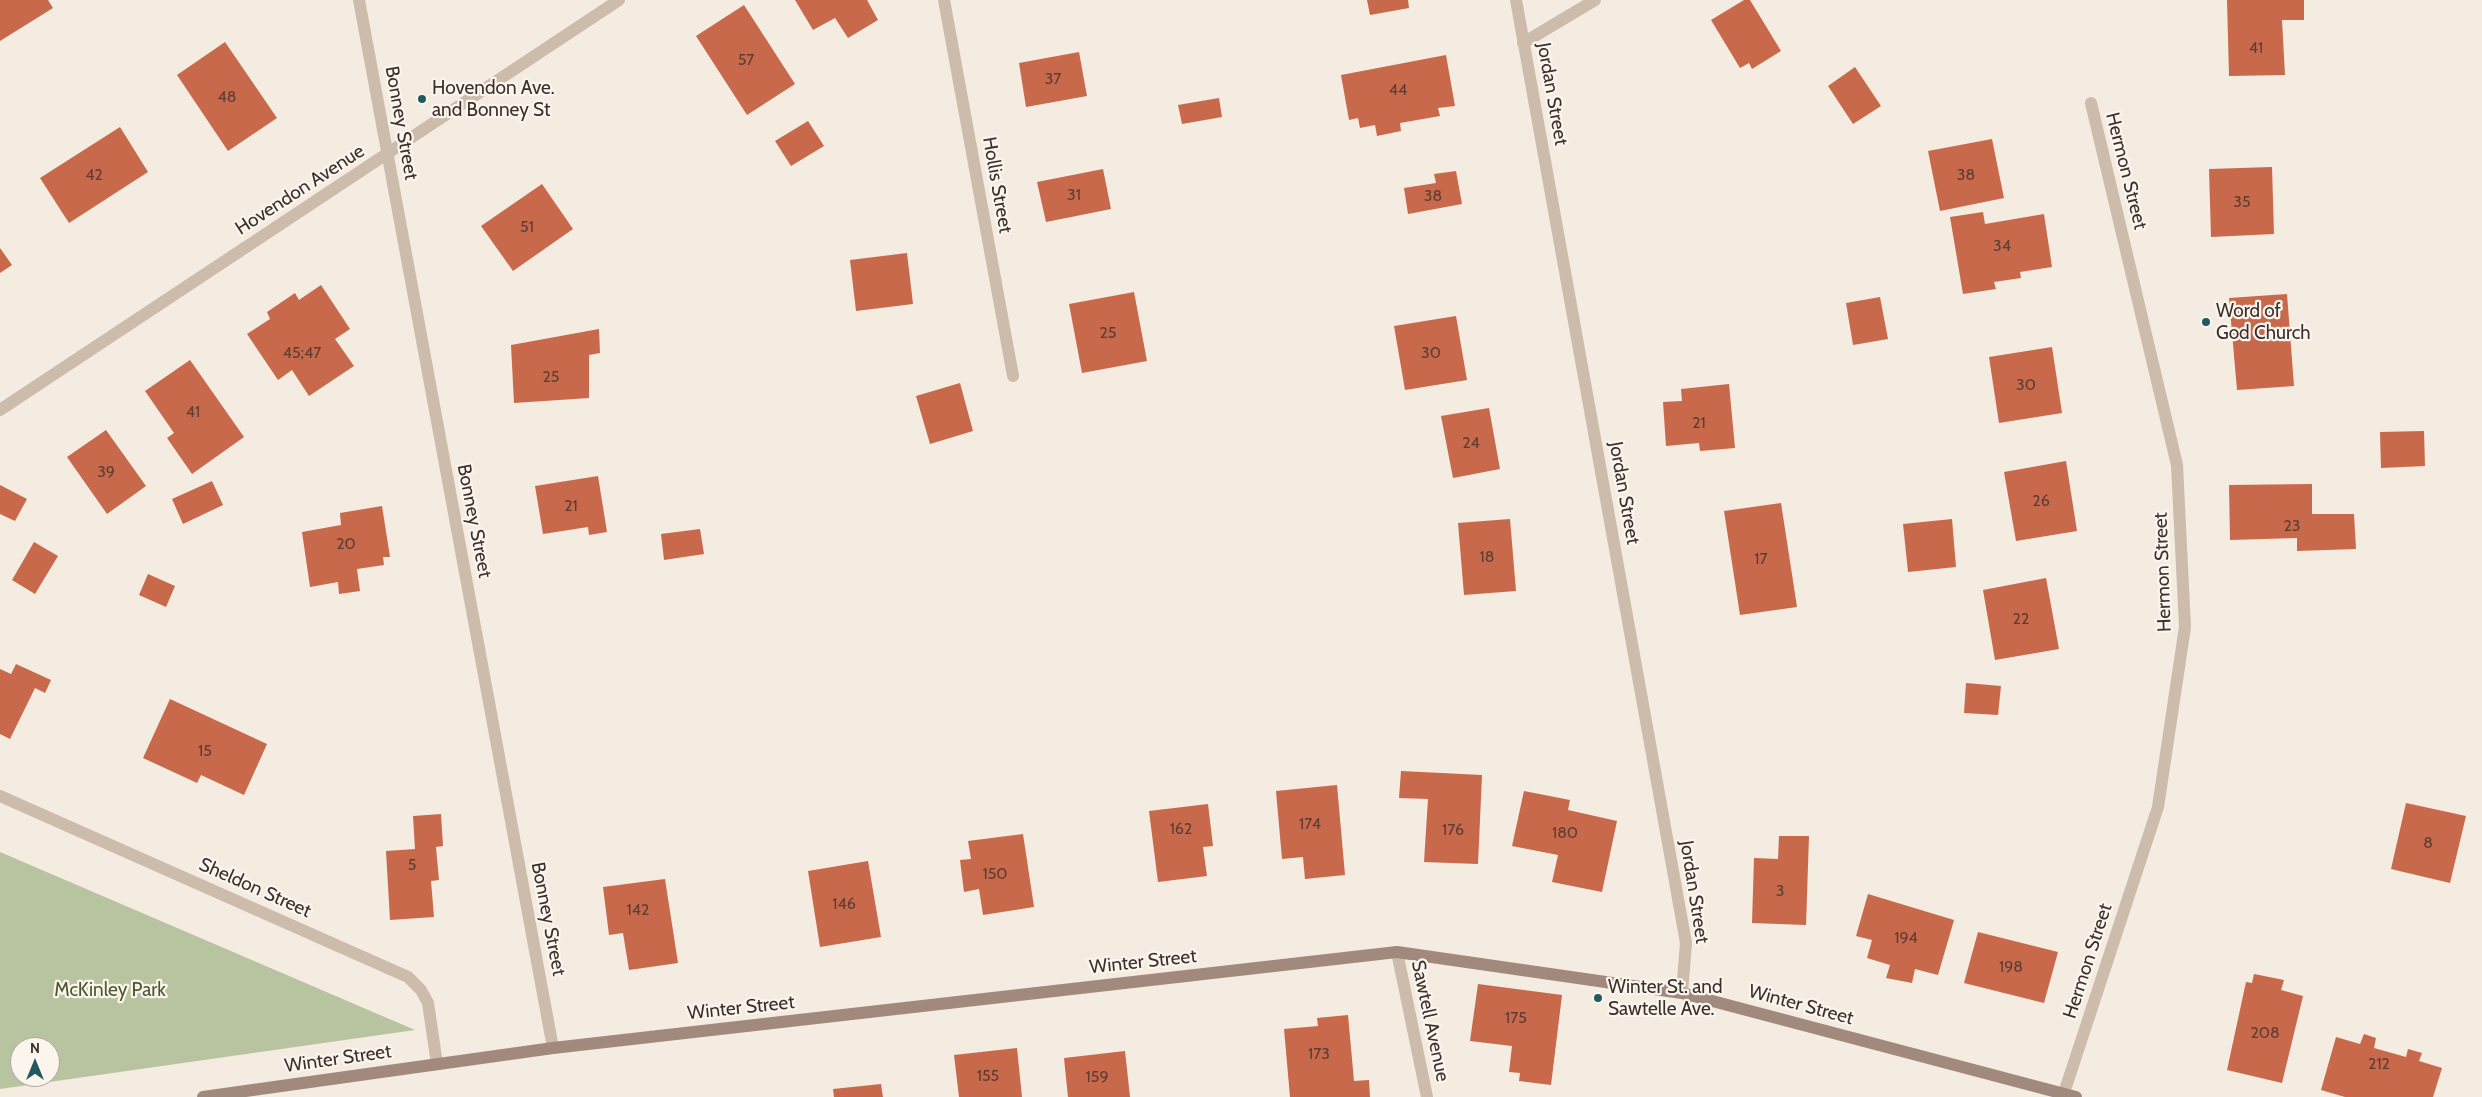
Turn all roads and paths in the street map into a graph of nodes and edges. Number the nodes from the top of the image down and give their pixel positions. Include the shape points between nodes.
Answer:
1 (360, 0) edge
2 (619, 0) edge
3 (944, 0) edge
4 (1516, 0) edge
5 (1594, 0) edge
6 (1524, 43) junction
7 (2091, 104) dead end
8 (387, 155) junction
9 (1013, 376) dead end
10 (0, 410) edge
11 (0, 796) edge
12 (1397, 952) junction
13 (1682, 993) junction
14 (553, 1048) junction
15 (437, 1064) junction
16 (2070, 1095) edge
17 (203, 1097) edge
18 (1427, 1097) edge

1 - 8 street, Bonney Street
2 - 8 street, Hovendon Avenue
3 - 9 street, Hollis Street
4 - 6 street, Jordan Street
5 - 6 street
6 - 13 street, Jordan Street via 1686,943
7 - 16 street, Hermon Street via 2178,465 2186,628 2158,807
8 - 10 street, Hovendon Avenue
8 - 14 street, Bonney Street
11 - 15 street, Sheldon Street via 408,978 421,990 428,1003
12 - 13 main road, Winter Street
12 - 14 main road, Winter Street
12 - 18 street, Sawtell Avenue
13 - 16 main road, Winter Street
14 - 15 main road, Winter Street
15 - 17 main road, Winter Street

